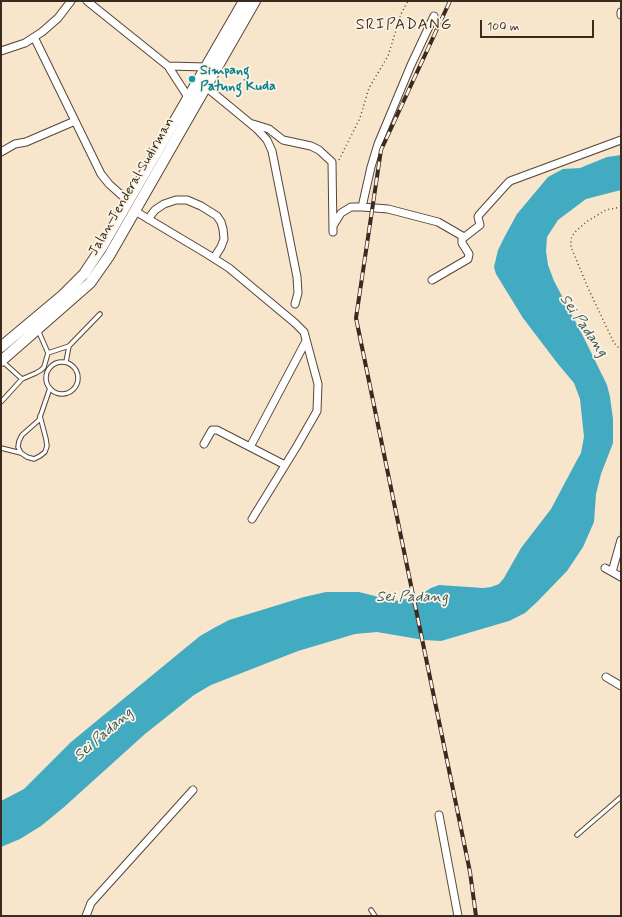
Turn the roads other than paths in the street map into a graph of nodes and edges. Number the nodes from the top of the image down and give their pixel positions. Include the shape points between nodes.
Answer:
1 (71, 1) edge
2 (87, 1) edge
3 (244, 1) edge
4 (255, 1) edge
5 (434, 16) dead end
6 (34, 37) junction
7 (1, 51) edge
8 (168, 66) junction
9 (210, 69) junction
10 (206, 86) junction
11 (193, 100) junction
12 (75, 122) junction
13 (250, 123) junction
14 (621, 140) edge
15 (1, 152) edge
16 (128, 201) junction
17 (362, 206) junction
18 (135, 211) junction
19 (148, 219) junction
20 (464, 237) junction
21 (214, 258) junction
22 (432, 280) dead end
23 (295, 304) dead end
24 (100, 314) dead end
25 (38, 329) junction
26 (306, 341) junction
27 (69, 346) junction
28 (1, 347) edge
29 (48, 353) junction
30 (1, 361) edge
31 (66, 362) junction
32 (44, 367) junction
33 (46, 375) junction
34 (22, 379) junction
35 (50, 388) junction
36 (1, 402) edge
37 (40, 416) junction
38 (204, 444) dead end
39 (250, 447) junction
40 (1, 448) edge
41 (21, 453) junction
42 (285, 465) junction
43 (252, 519) dead end
44 (621, 540) edge
45 (605, 568) dead end
46 (612, 572) junction
47 (621, 577) edge
48 (606, 677) dead end
49 (621, 686) edge
50 (193, 790) dead end
51 (621, 797) edge
52 (439, 815) dead end
53 (577, 835) dead end
54 (371, 910) dead end
55 (86, 916) edge
56 (374, 916) edge
57 (458, 916) edge

1 - 6 street via 58,18
2 - 8 street
3 - 9 main road, Jalan Jenderal Sudirman
4 - 9 main road, Jalan Jenderal Sudirman
5 - 17 street via 378,144
6 - 7 street via 25,43
6 - 12 street
8 - 9 street
8 - 11 street
9 - 10 main road, Jalan Jenderal Sudirman
9 - 11 main road, Jalan Jenderal Sudirman
10 - 11 main road, Jalan Jenderal Sudirman
10 - 13 street
11 - 16 main road, Jalan Jenderal Sudirman
11 - 18 main road, Jalan Jenderal Sudirman
12 - 15 street via 15,144
12 - 16 street via 101,174
13 - 17 street via 268,129 283,140 311,146 332,162 333,229 341,213 351,207
13 - 23 street via 267,140 272,151 297,277 298,294
14 - 20 street via 510,181 479,214 480,225
16 - 28 main road, Jalan Jenderal Sudirman via 84,274
17 - 20 street via 388,209 438,222
18 - 19 street
18 - 25 main road, Jalan Jenderal Sudirman via 90,283
19 - 21 street
19 - 21 street via 155,210 176,200 187,200 201,206 217,216 223,229 224,239
20 - 22 street via 462,242 469,254 468,259
21 - 26 street via 295,323 304,332
24 - 27 lane
25 - 29 lane
25 - 30 main road, Jalan Jenderal Sudirman
26 - 39 street
26 - 42 street via 318,384 318,400 316,411
27 - 29 lane
27 - 31 lane
29 - 32 lane
30 - 34 lane
31 - 33 lane via 60,361 51,366
31 - 35 lane via 76,368 76,386 67,394 54,392
32 - 33 lane
32 - 34 lane via 36,374
33 - 35 lane via 46,382
34 - 36 lane
35 - 37 lane
37 - 41 lane via 35,424 22,434 18,447
37 - 41 lane via 47,446 44,452 34,459
38 - 39 street via 212,430 217,430
39 - 42 street
40 - 41 lane
42 - 43 street
44 - 46 street
45 - 46 street
46 - 47 street
48 - 49 street
50 - 55 street via 91,903
51 - 53 lane
52 - 57 street
54 - 56 lane

